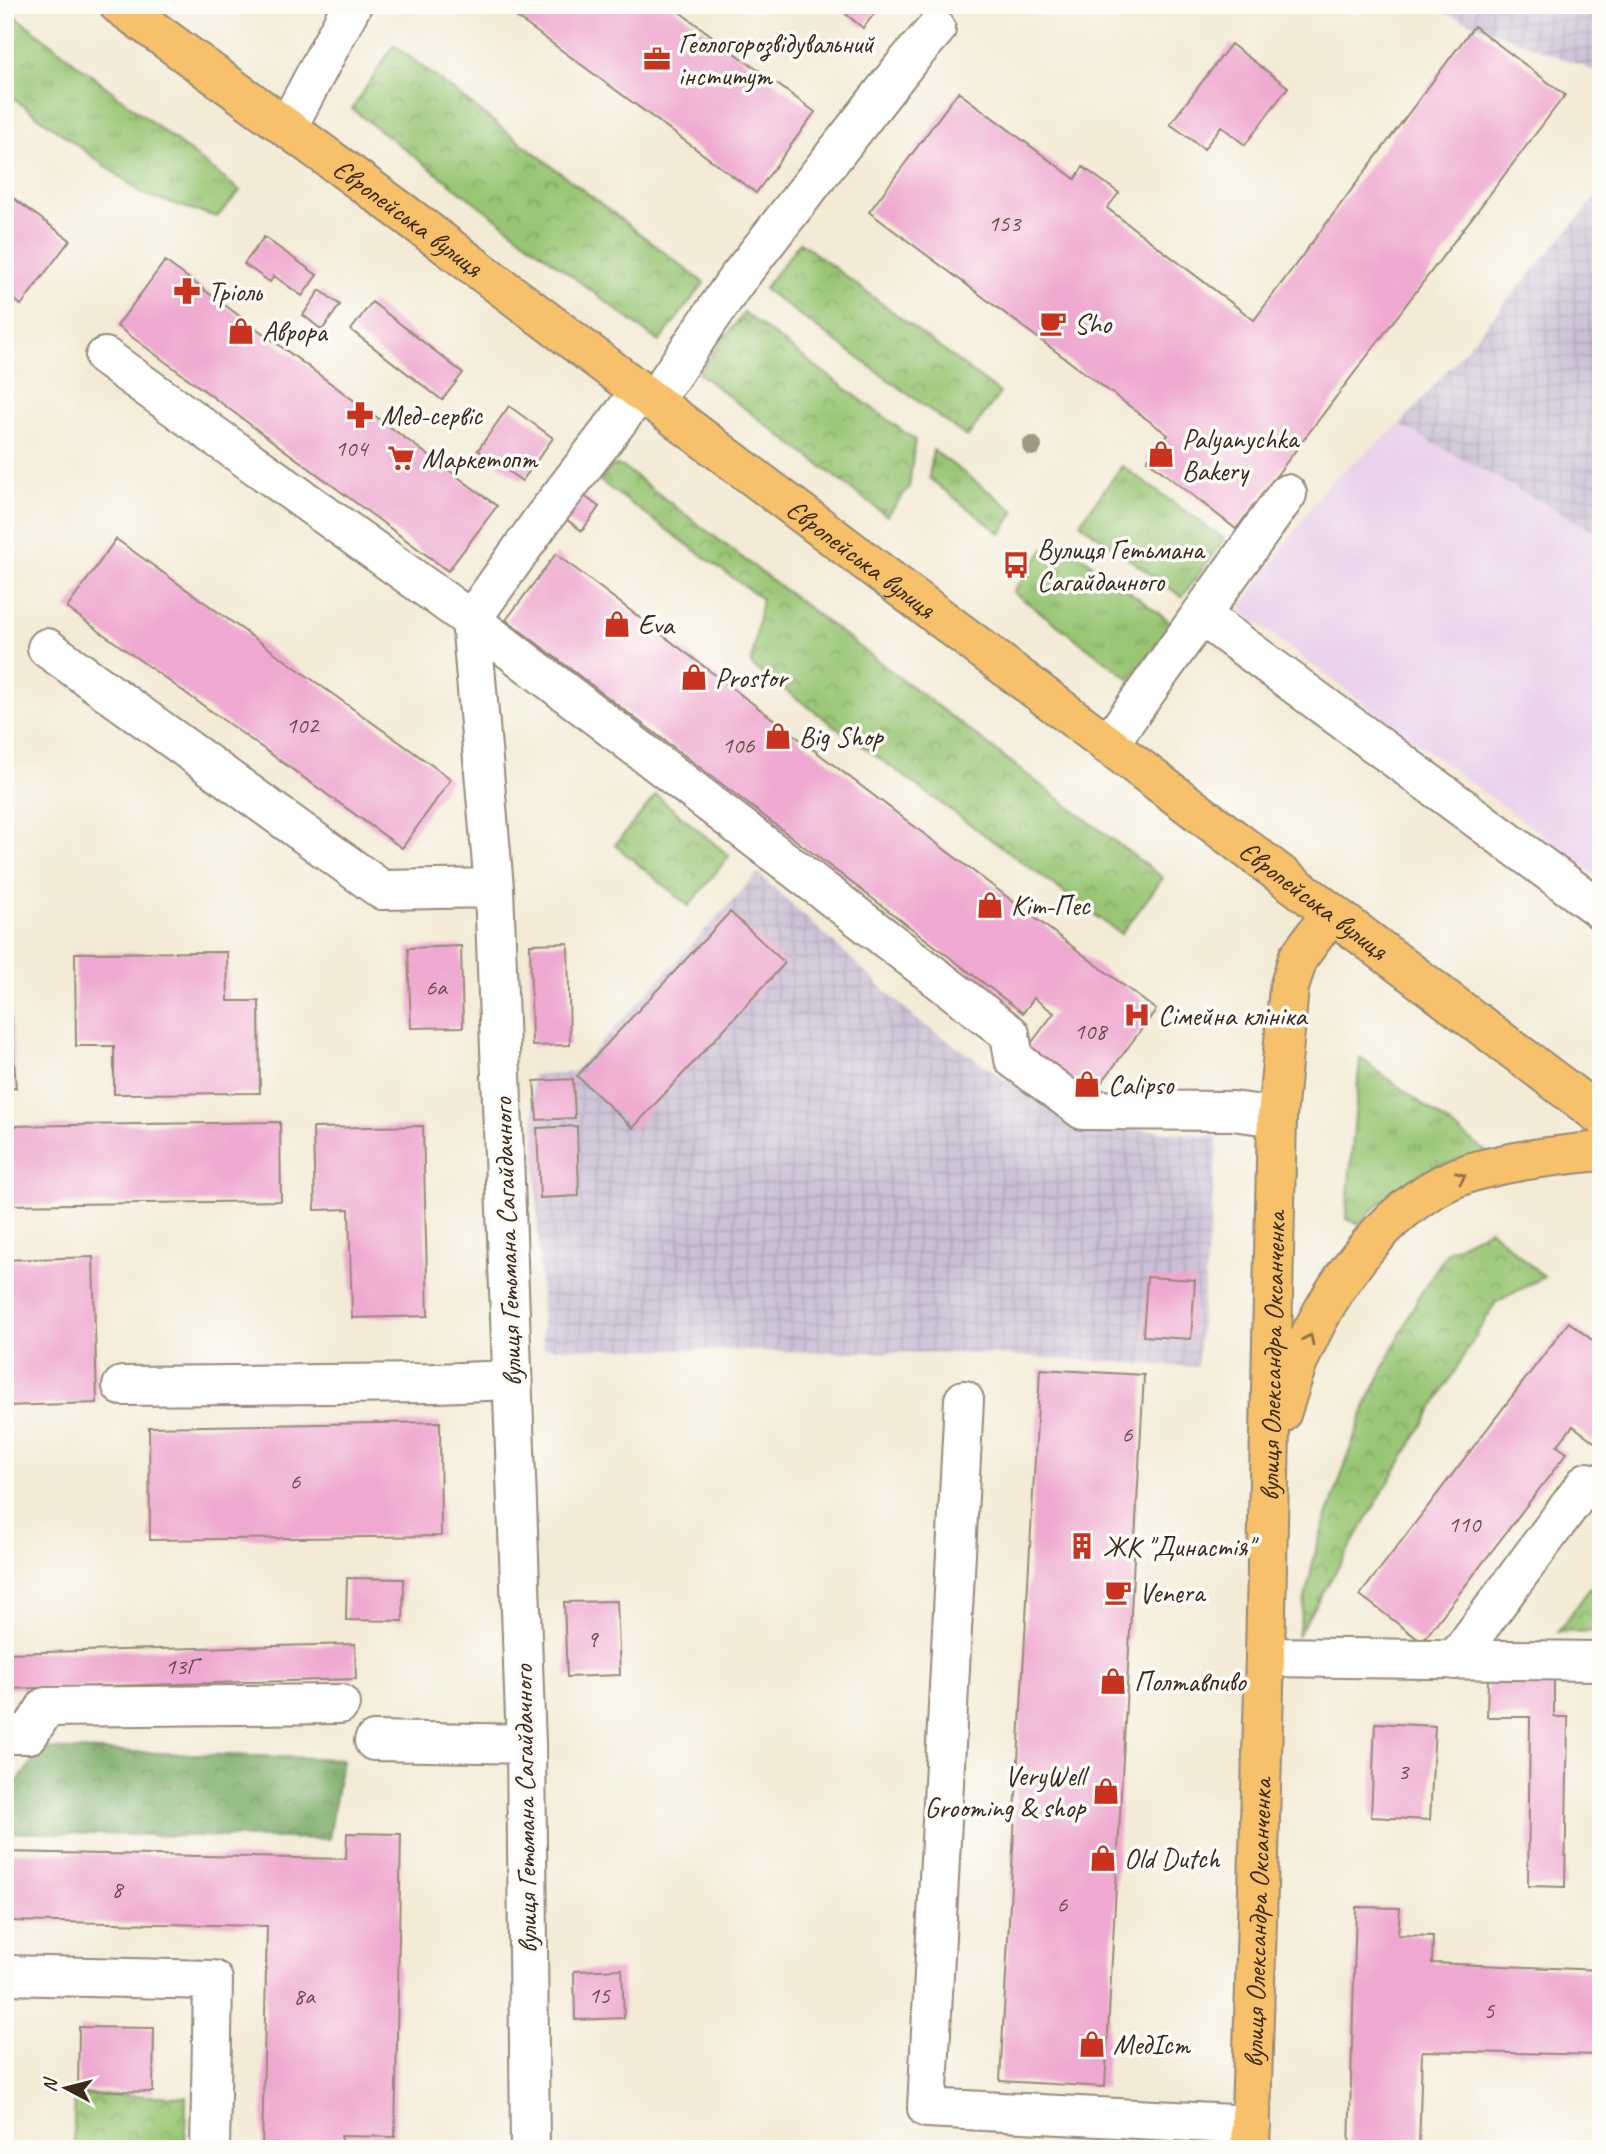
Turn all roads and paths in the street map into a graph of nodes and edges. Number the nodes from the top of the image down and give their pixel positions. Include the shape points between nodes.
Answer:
1 (119, 5) edge
2 (352, 5) edge
3 (936, 29) dead end
4 (287, 128) junction
5 (105, 357) dead end
6 (646, 397) junction
7 (1287, 494) dead end
8 (1202, 616) junction
9 (471, 620) junction
10 (47, 648) dead end
11 (1108, 745) junction
12 (494, 888) junction
13 (1601, 910) edge
14 (1331, 913) junction
15 (1601, 1116) edge
16 (1277, 1117) junction
17 (1601, 1151) edge
18 (512, 1380) junction
19 (122, 1386) dead end
20 (964, 1400) dead end
21 (1269, 1449) junction
22 (1601, 1492) edge
23 (1265, 1657) junction
24 (1455, 1660) junction
25 (1601, 1661) edge
26 (341, 1704) dead end
27 (5, 1734) edge
28 (374, 1741) dead end
29 (526, 1744) junction
30 (5, 1975) edge
31 (1251, 2137) edge
32 (210, 2149) edge
33 (530, 2149) edge

1 - 4 main road, Європейська вулиця
2 - 4 street
3 - 6 street
4 - 6 main road, Європейська вулиця
5 - 9 street
6 - 9 street via 542,520
6 - 11 main road, Європейська вулиця
7 - 8 street
8 - 11 street
8 - 13 street
9 - 12 street, вулиця Гетьмана Сагайдачного
9 - 16 street via 1010,1034 1014,1059 1083,1110 1233,1111
10 - 12 street via 382,890
11 - 14 main road, Європейська вулиця
12 - 18 street, вулиця Гетьмана Сагайдачного
14 - 15 main road, Європейська вулиця
14 - 16 main road, вулиця Олександра Оксанченка via 1298,958 1289,988
16 - 21 main road, вулиця Олександра Оксанченка
21 -> 17 main road via 1301,1354 1317,1322 1356,1260 1399,1214 1436,1187 1466,1174 1543,1157
18 - 19 street
18 - 29 street, вулиця Гетьмана Сагайдачного
20 - 31 street via 927,2108
21 - 23 main road, вулиця Олександра Оксанченка
22 - 24 street via 1587,1482
23 - 24 street
23 - 31 main road, вулиця Олександра Оксанченка
24 - 25 street
26 - 27 street via 46,1707 29,1734
28 - 29 street
29 - 33 street, вулиця Гетьмана Сагайдачного
30 - 32 street via 213,1979

